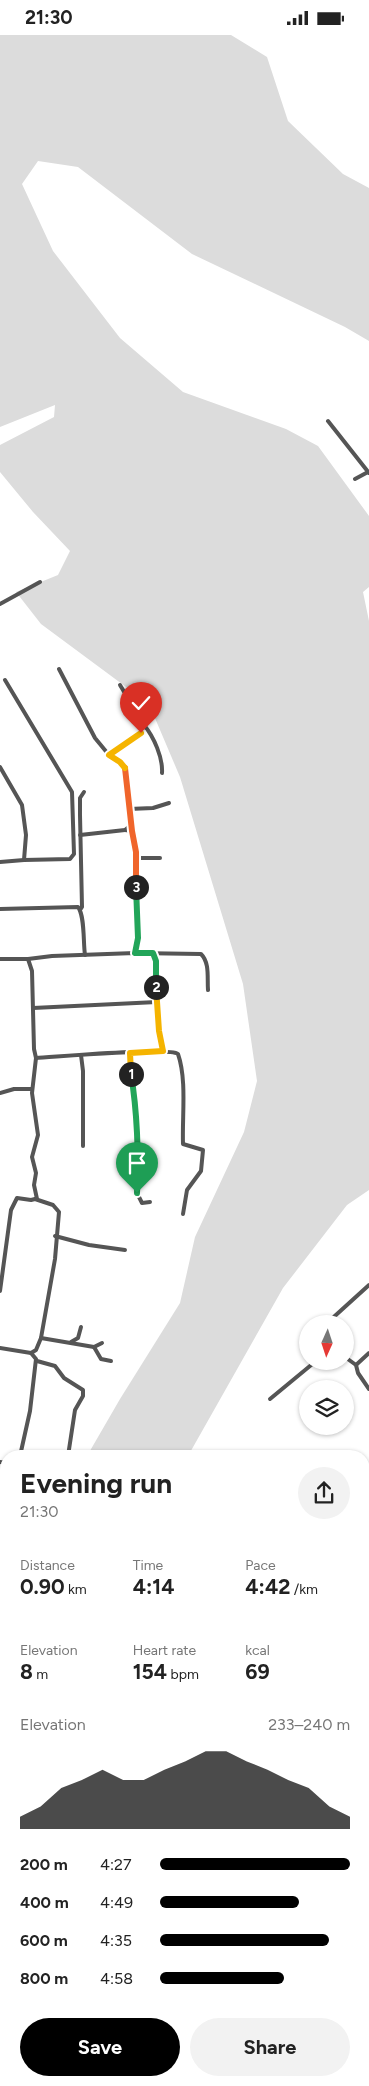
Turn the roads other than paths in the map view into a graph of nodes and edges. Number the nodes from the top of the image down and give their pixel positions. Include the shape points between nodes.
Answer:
1 (328, 421) dead end
2 (369, 473) edge
3 (355, 479) dead end
4 (40, 582) dead end
5 (0, 603) edge
6 (59, 669) dead end
7 (5, 680) dead end
8 (120, 685) dead end
9 (144, 725) junction
10 (141, 733) junction
11 (150, 733) junction
12 (109, 755) junction
13 (0, 767) edge
14 (162, 773) dead end
15 (84, 792) dead end
16 (169, 803) dead end
17 (129, 809) junction
18 (131, 825) junction
19 (125, 829) junction
20 (132, 831) junction
21 (80, 835) junction
22 (137, 858) junction
23 (160, 858) dead end
24 (24, 859) junction
25 (0, 862) edge
26 (0, 909) edge
27 (80, 910) junction
28 (135, 953) junction
29 (153, 953) junction
30 (85, 955) junction
31 (0, 959) edge
32 (28, 959) junction
33 (208, 990) dead end
34 (156, 1002) junction
35 (33, 1008) junction
36 (163, 1051) junction
37 (130, 1053) junction
38 (81, 1055) junction
39 (36, 1058) junction
40 (32, 1089) junction
41 (0, 1093) edge
42 (83, 1146) dead end
43 (37, 1199) junction
44 (150, 1202) dead end
45 (183, 1214) dead end
46 (56, 1236) junction
47 (125, 1250) dead end
48 (369, 1285) edge
49 (0, 1291) edge
50 (336, 1315) edge
51 (81, 1327) dead end
52 (41, 1338) junction
53 (70, 1342) junction
54 (102, 1343) dead end
55 (94, 1347) junction
56 (0, 1348) edge
57 (31, 1353) junction
58 (369, 1353) edge
59 (37, 1361) junction
60 (111, 1361) dead end
61 (356, 1365) joint
62 (305, 1370) edge
63 (369, 1389) edge
64 (270, 1399) dead end
65 (21, 1450) edge
66 (69, 1450) edge

1 - 2 street
2 - 3 street
4 - 5 street
6 - 12 street via 95,738
7 - 24 street via 72,792 73,857
8 - 9 street
9 - 10 street
9 - 11 street
10 - 11 street
10 - 12 street
11 - 14 street via 163,763
12 - 17 street via 126,769
13 - 24 street via 24,811
15 - 21 street via 80,798
16 - 17 street via 153,808
17 - 18 street
18 - 19 street
18 - 20 street
19 - 20 street
19 - 21 street
20 - 22 street
21 - 27 street via 83,891
22 - 23 street
22 - 28 street via 138,938
24 - 25 street
26 - 27 street via 73,906
27 - 30 street
28 - 29 street
28 - 30 street
29 - 33 street via 201,954 206,959
29 - 34 street via 156,961
30 - 32 street
31 - 32 street
32 - 35 street via 32,971
34 - 35 street
34 - 36 street
35 - 39 street
36 - 37 street
36 - 45 street via 175,1052 180,1058 184,1089 183,1144 203,1149 201,1171 187,1190
37 - 38 street
37 - 44 street via 138,1162 137,1193 142,1203
38 - 39 street
38 - 42 street
39 - 40 street
40 - 41 street
40 - 43 street via 38,1135 32,1157
43 - 46 street via 58,1209
43 - 49 street via 17,1198 12,1205
46 - 47 street
46 - 52 street
48 - 50 street
51 - 53 street via 78,1338
52 - 53 street
52 - 57 street
53 - 55 street
54 - 55 street
55 - 60 street via 101,1359
56 - 57 street
57 - 59 street
58 - 61 street
59 - 65 street
59 - 66 street via 55,1366 64,1378 83,1390 75,1410
61 - 63 street
62 - 64 street

